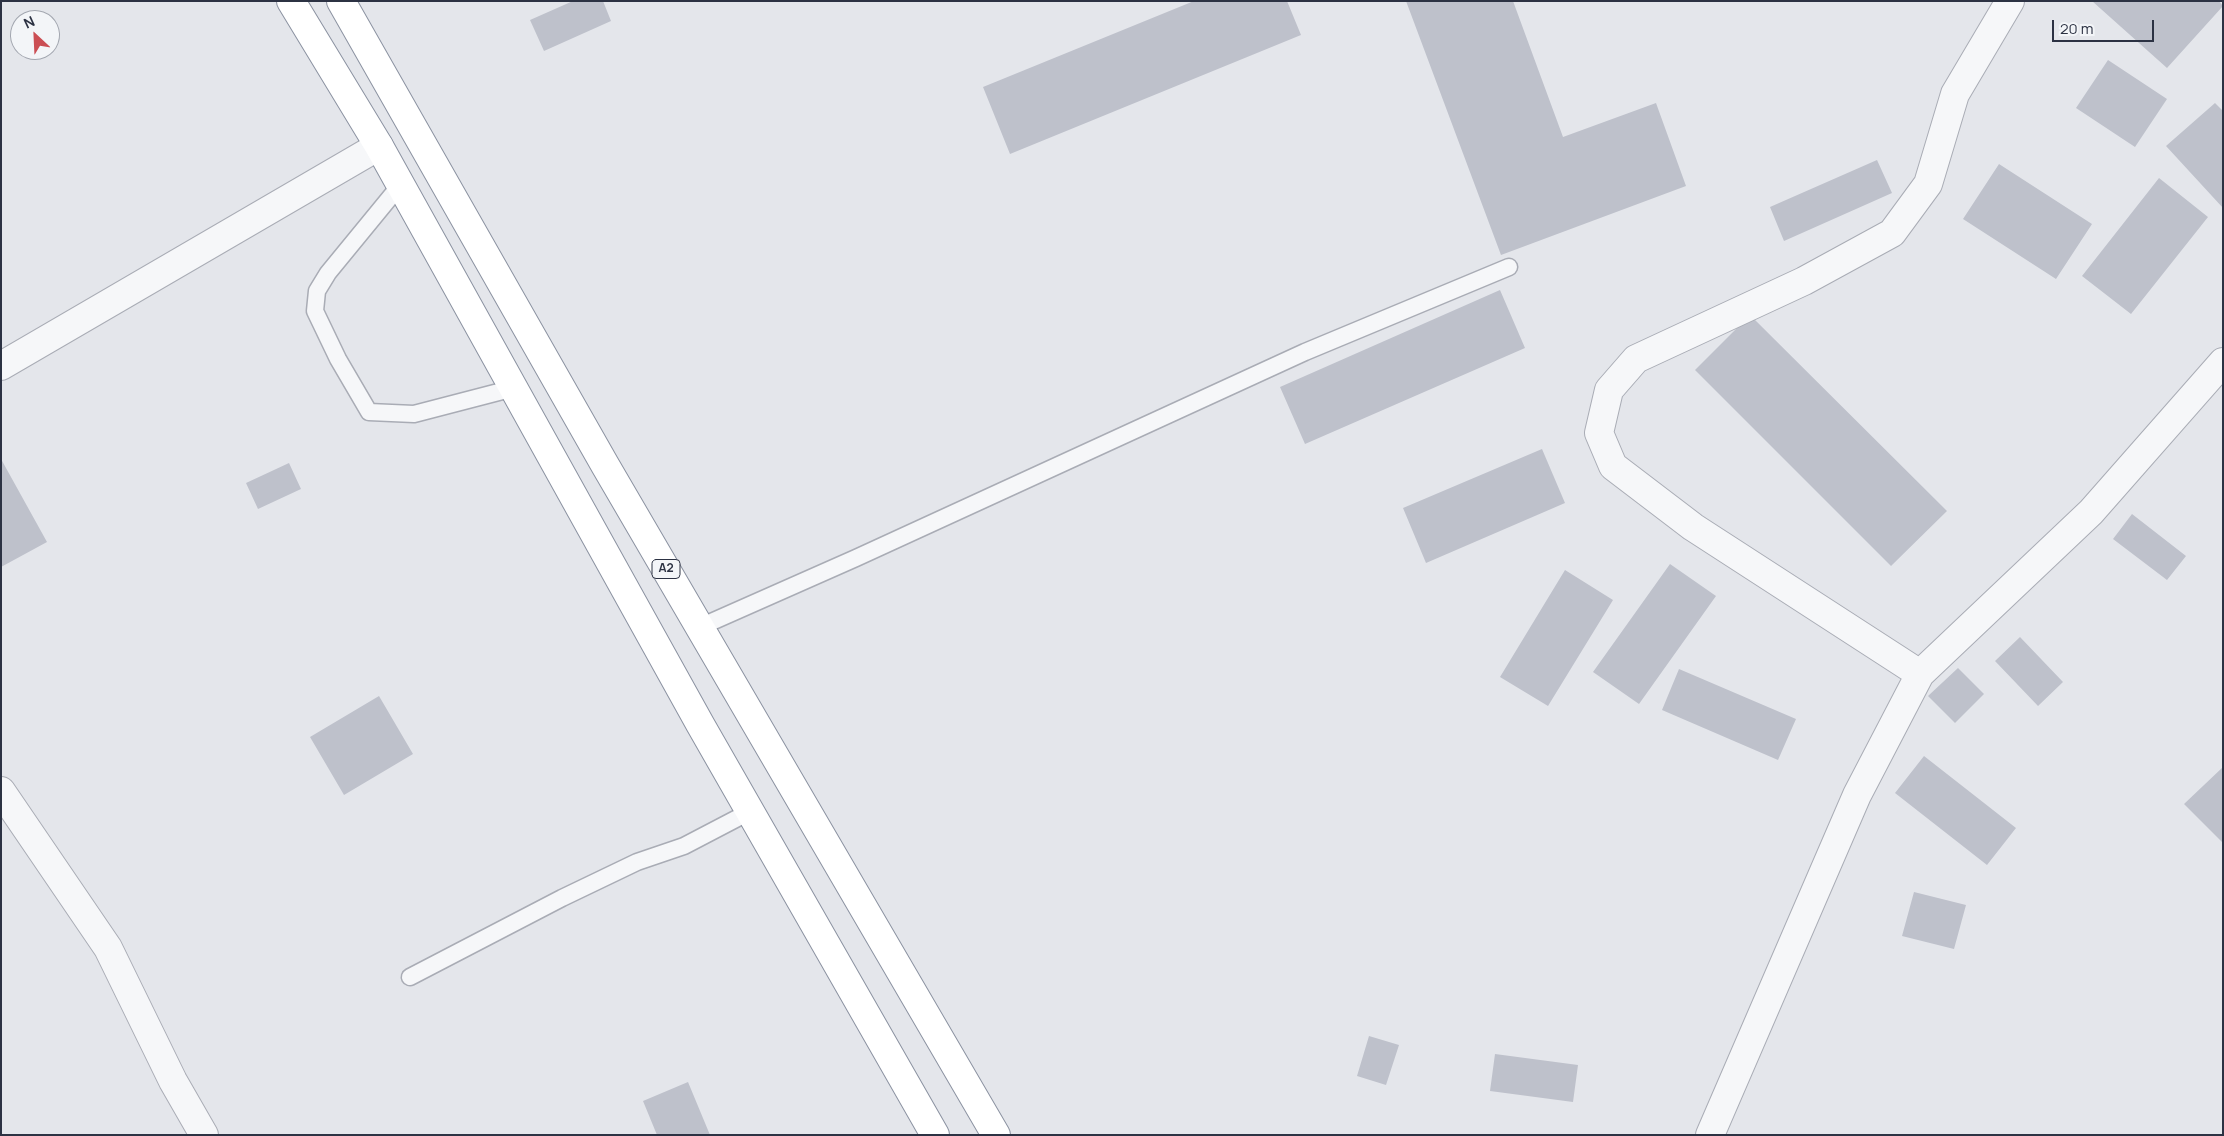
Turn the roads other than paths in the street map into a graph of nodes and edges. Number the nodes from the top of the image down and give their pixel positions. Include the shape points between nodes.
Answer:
1 (291, 1) edge
2 (341, 1) edge
3 (2010, 1) edge
4 (379, 146) junction
5 (401, 184) junction
6 (1509, 267) dead end
7 (2223, 362) edge
8 (1, 366) edge
9 (514, 388) junction
10 (700, 627) junction
11 (1920, 674) junction
12 (1, 791) edge
13 (751, 811) junction
14 (410, 977) dead end
15 (204, 1135) edge
16 (935, 1135) edge
17 (996, 1135) edge
18 (1710, 1135) edge

1 - 4 highway
2 - 10 highway, A2
3 - 11 street via 1955,94 1928,184 1892,233 1804,281 1636,359 1609,390 1599,433 1613,466 1693,527
4 - 5 highway
4 - 8 street
5 - 9 highway
5 - 9 lane via 317,291 315,311 338,359 369,412 414,414
6 - 10 lane via 1305,352
7 - 11 street via 2091,512
9 - 13 highway
10 - 17 highway, A2
11 - 18 street via 1857,795
12 - 15 street via 108,948 173,1081
13 - 14 lane via 684,846 637,862 562,898
13 - 16 highway

